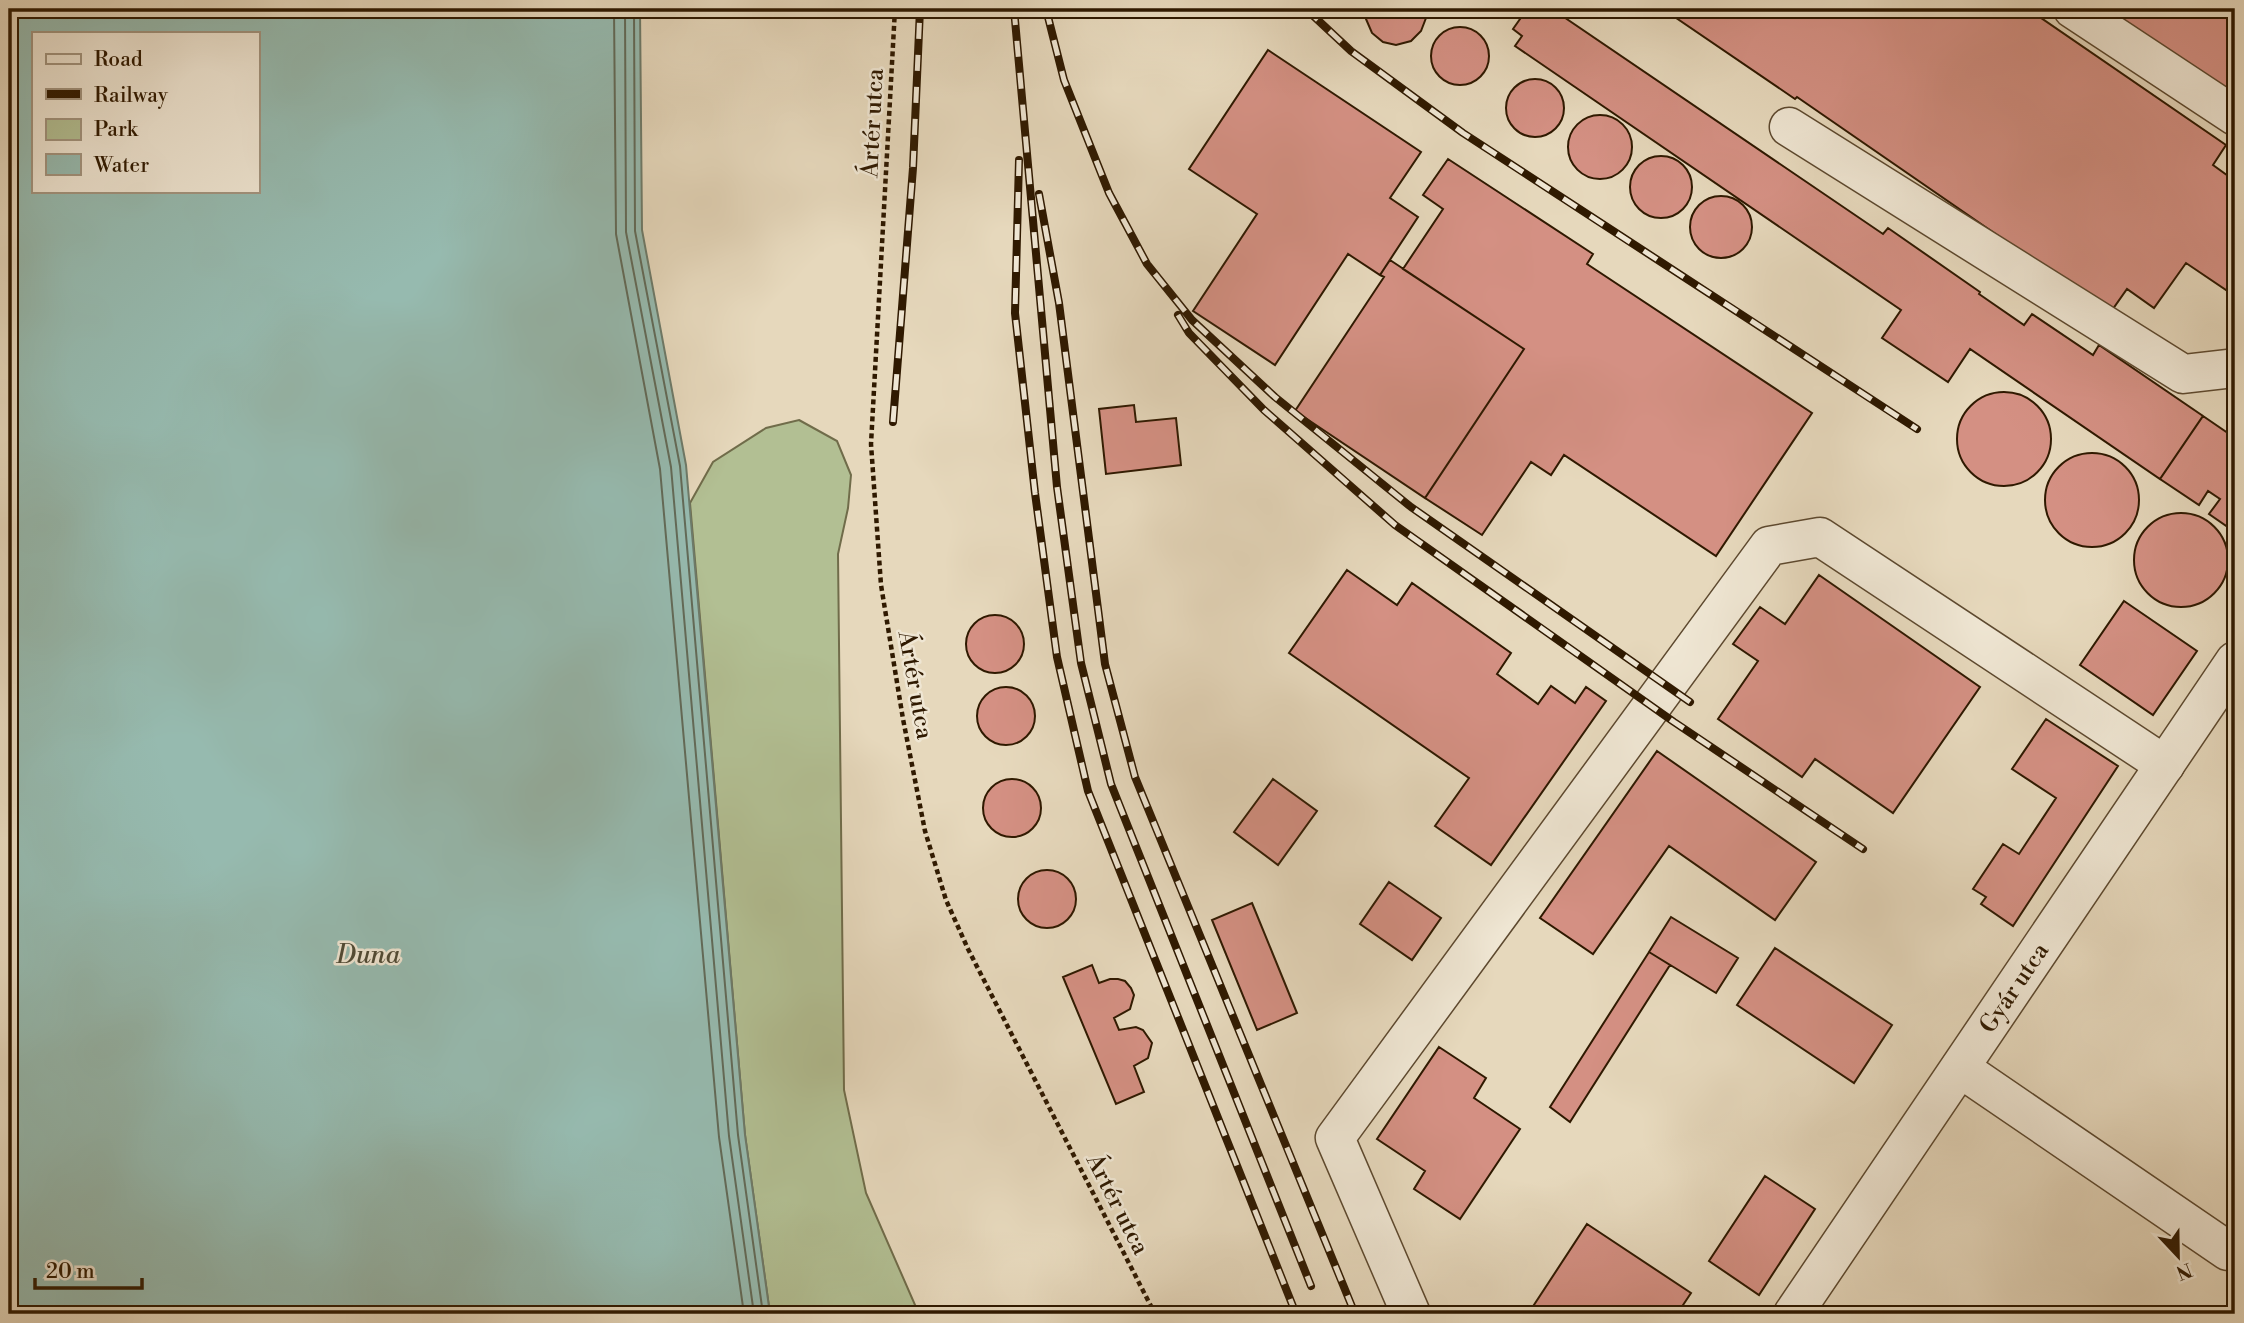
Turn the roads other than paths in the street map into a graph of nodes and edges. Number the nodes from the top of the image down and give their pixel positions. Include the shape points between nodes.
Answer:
1 (2073, 9) edge
2 (2235, 116) edge
3 (1789, 127) dead end
4 (2235, 368) edge
5 (2235, 661) edge
6 (2165, 765) junction
7 (1960, 1068) junction
8 (2228, 1251) dead end
9 (1410, 1314) edge
10 (1793, 1314) edge

1 - 2 street
3 - 4 street via 2183,374
5 - 6 street, Gyár utca
6 - 7 street, Gyár utca
6 - 9 street via 1820,537 1769,546 1335,1138
7 - 8 street
7 - 10 street, Gyár utca

